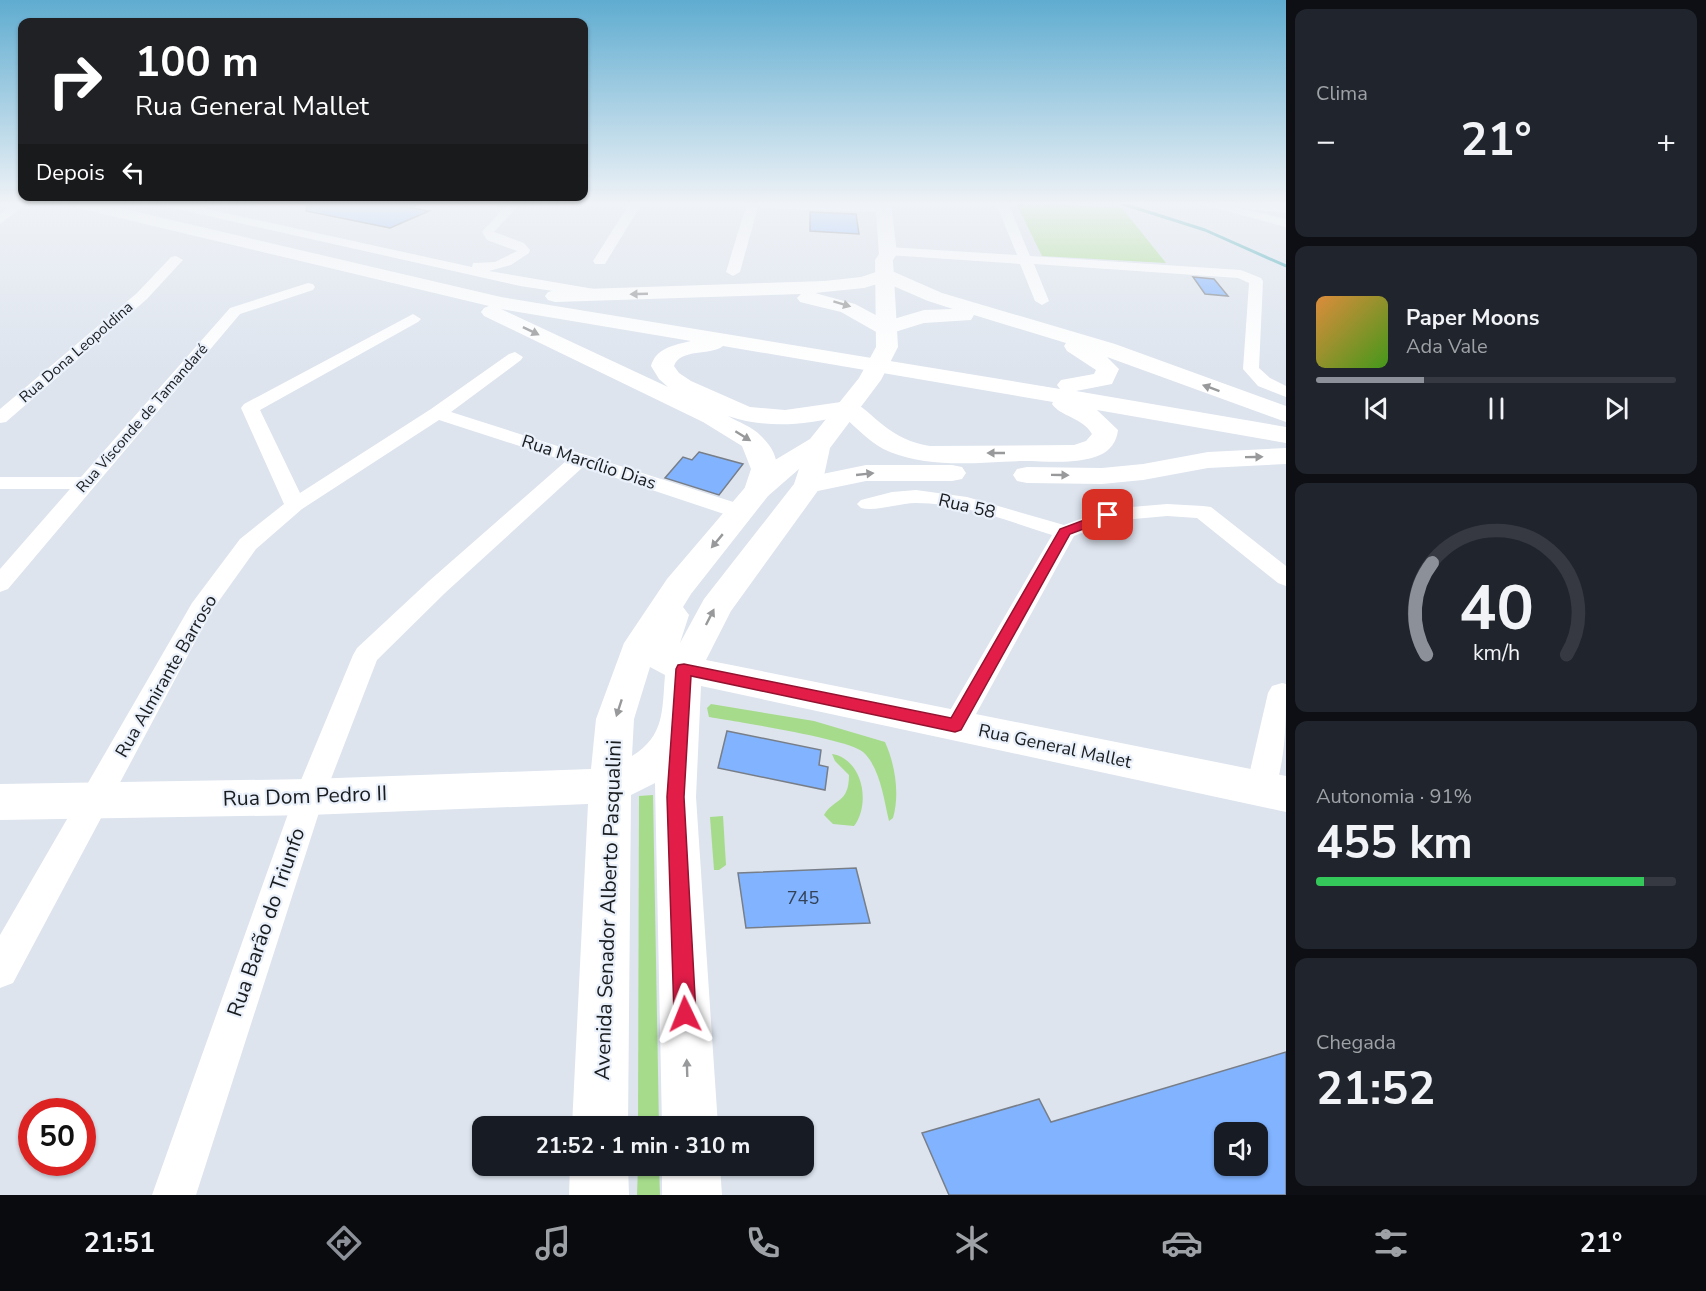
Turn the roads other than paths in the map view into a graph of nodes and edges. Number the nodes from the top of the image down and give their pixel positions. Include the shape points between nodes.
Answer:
1 (309, 259) edge
2 (355, 259) edge
3 (402, 259) edge
4 (408, 259) edge
5 (446, 259) edge
6 (514, 259) edge
7 (737, 259) edge
8 (882, 259) edge
9 (1024, 259) junction
10 (176, 260) dead end
11 (885, 262) junction
12 (733, 272) dead end
13 (417, 273) junction
14 (308, 287) dead end
15 (439, 290) junction
16 (608, 295) junction
17 (526, 297) junction
18 (1042, 301) dead end
19 (413, 319) dead end
20 (725, 325) junction
21 (885, 329) junction
22 (515, 357) dead end
23 (932, 367) junction
24 (1069, 385) junction
25 (1032, 391) junction
26 (1286, 392) edge
27 (848, 408) junction
28 (437, 413) junction
29 (1286, 415) edge
30 (0, 418) edge
31 (1286, 421) edge
32 (1286, 435) edge
33 (819, 445) junction
34 (1286, 456) edge
35 (580, 459) junction
36 (0, 483) edge
37 (86, 483) junction
38 (808, 485) junction
39 (749, 501) junction
40 (868, 504) dead end
41 (294, 505) junction
42 (1065, 532) junction
43 (755, 553) junction
44 (1286, 578) edge
45 (0, 584) edge
46 (679, 587) junction
47 (684, 669) junction
48 (1282, 693) dead end
49 (680, 726) junction
50 (955, 726) junction
51 (610, 786) junction
52 (1274, 791) edge
53 (309, 797) junction
54 (0, 802) edge
55 (95, 802) junction
56 (0, 970) edge
57 (600, 1116) edge
58 (690, 1116) edge
59 (599, 1176) edge
60 (691, 1176) edge
61 (174, 1195) edge
62 (599, 1195) edge
63 (692, 1195) edge

1 - 15 main road
2 - 13 main road
3 - 13 main road
4 - 16 street
5 - 6 street via 494,268
7 - 12 street
8 - 11 main road, Avenida Senador Alberto Pasqualini
9 - 11 street
9 - 18 street
9 - 26 street via 1241,274 1256,281 1251,369 1264,382
10 - 30 street, Rua Dona Leopoldina via 142,296
11 -> 16 main road via 864,282 824,287
11 - 21 main road, Avenida Senador Alberto Pasqualini
29 -> 11 main road via 1107,349 935,297
13 - 17 main road
14 - 37 street, Rua Visconde de Tamandaré via 235,311
15 - 20 main road via 501,303
15 -> 39 main road via 712,417 752,441 765,469
16 - 17 main road
17 - 20 main road
19 - 41 street via 250,408
20 -> 21 main road via 717,304 756,297 817,299 853,308
20 - 23 main road via 834,351
20 - 27 main road via 666,357 664,372 731,410 750,415 806,417
21 - 24 main road via 928,315 975,318 1066,342 1084,350 1108,369 1104,379
21 - 27 main road, Avenida Senador Alberto Pasqualini via 886,347 869,380
22 - 28 street, Rua Almirante Barroso
23 - 24 main road
23 - 25 main road
24 - 31 main road
25 -> 27 main road via 1087,414 1105,430 1103,440 1096,447 1067,453 921,452 887,440
25 - 32 main road
27 - 33 main road, Avenida Senador Alberto Pasqualini
28 - 35 street, Rua Marcílio Dias
28 - 41 street, Rua Almirante Barroso
33 - 38 main road, Avenida Senador Alberto Pasqualini
33 - 39 main road, Avenida Senador Alberto Pasqualini via 780,469
38 -> 34 main road via 866,473 1102,476 1209,460
35 - 39 street, Rua Marcílio Dias
35 - 53 street, Rua Barão do Triunfo via 366,655
36 - 37 street
37 - 45 street, Rua Visconde de Tamandaré
38 - 43 main road, Avenida Senador Alberto Pasqualini
39 - 43 main road via 756,522
39 -> 46 main road, Avenida Senador Alberto Pasqualini
40 - 42 street, Rua 58 via 908,496 936,498
41 - 55 street, Rua Almirante Barroso via 248,544 201,609
42 - 44 street via 1108,515 1167,510 1203,512
42 - 50 street
47 -> 43 main road, Avenida Senador Alberto Pasqualini via 716,607
46 - 47 main road via 660,650 663,659
46 -> 51 main road, Avenida Senador Alberto Pasqualini via 637,652 615,719
47 - 49 main road, Avenida Senador Alberto Pasqualini
47 - 50 main road, Rua General Mallet
48 - 52 street
49 - 51 main road via 669,749 653,765
58 -> 49 main road, Avenida Senador Alberto Pasqualini via 675,797
50 - 52 main road, Rua General Mallet
51 - 53 main road, Rua Dom Pedro II
51 - 57 main road, Avenida Senador Alberto Pasqualini
53 - 55 main road, Rua Dom Pedro II
53 - 61 street, Rua Barão do Triunfo
54 - 55 main road, Rua Dom Pedro II
55 - 56 street, Rua Almirante Barroso
59 - 62 main road
60 - 63 main road

